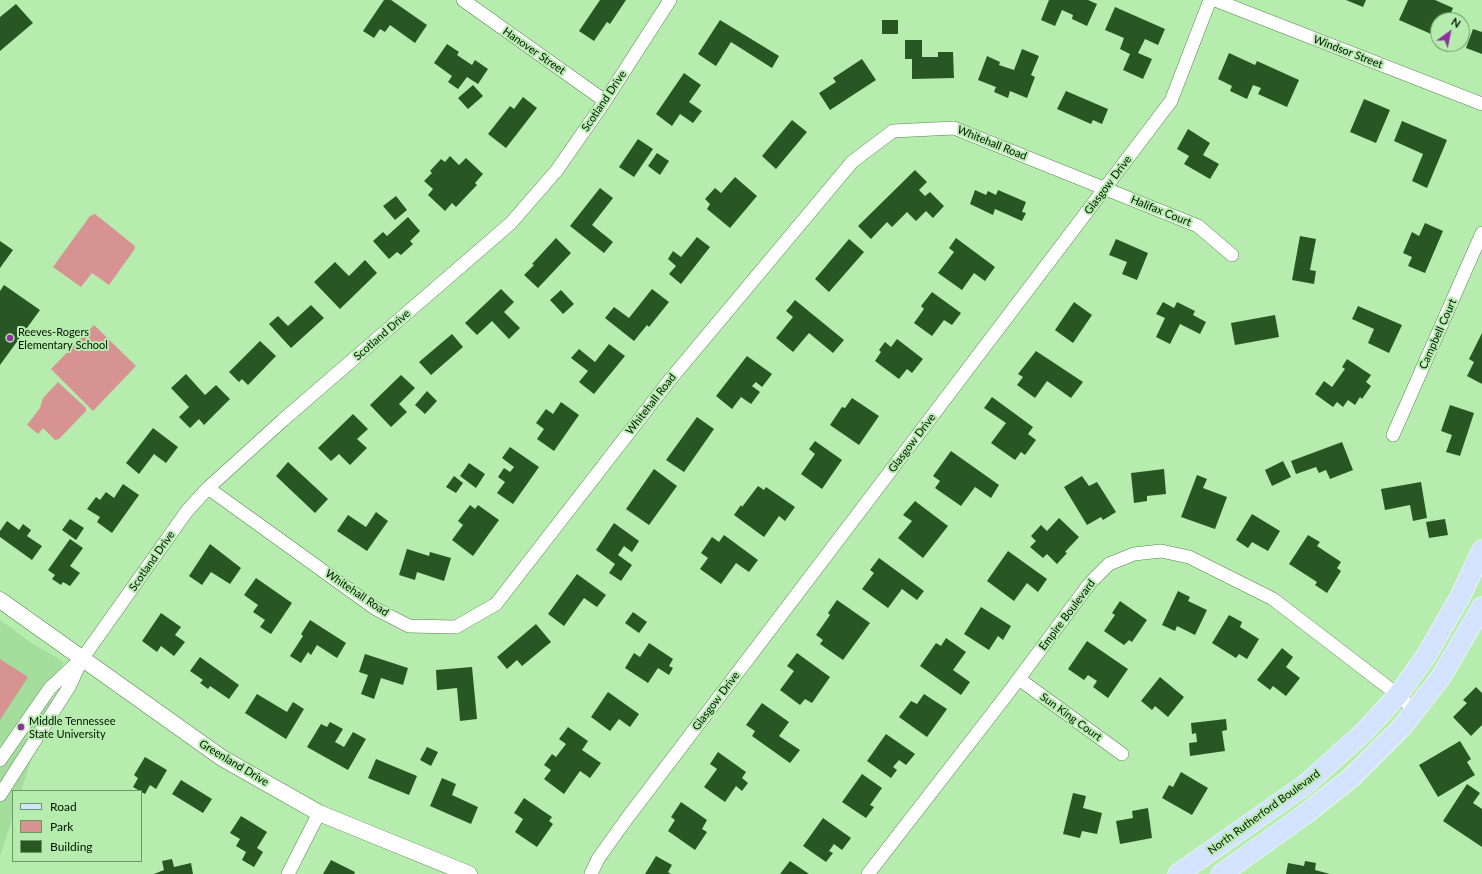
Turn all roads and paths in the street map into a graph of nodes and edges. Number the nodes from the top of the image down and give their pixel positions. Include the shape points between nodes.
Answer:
1 (463, 0) edge
2 (670, 0) edge
3 (1210, 0) edge
4 (1215, 0) edge
5 (605, 101) junction
6 (1482, 104) edge
7 (1105, 189) junction
8 (1482, 232) edge
9 (1232, 255) dead end
10 (1393, 435) dead end
11 (208, 488) junction
12 (1482, 550) edge
13 (0, 600) edge
14 (1482, 607) edge
15 (82, 659) junction
16 (1019, 679) junction
17 (1398, 695) junction
18 (1415, 711) junction
19 (1122, 754) dead end
20 (0, 760) edge
21 (0, 794) edge
22 (319, 813) junction
23 (288, 874) edge
24 (469, 874) edge
25 (592, 874) edge
26 (868, 874) edge
27 (1178, 874) edge
28 (1221, 874) edge

1 - 5 street, Hanover Street
2 - 5 street, Scotland Drive
3 - 7 street, Glasgow Drive via 1171,101
4 - 6 street, Windsor Street
5 - 11 street, Scotland Drive via 557,170 512,224 282,420
7 - 9 street, Halifax Court via 1198,226
7 - 11 street, Whitehall Road via 954,128 893,131 852,162 836,180 669,381 496,604 456,627 409,626 376,608
7 - 25 street, Glasgow Drive via 630,814 598,859
8 - 10 street, Campbell Court
11 - 15 street, Scotland Drive via 188,511
12 - 17 main road, North Rutherford Boulevard via 1460,597 1426,656
13 - 15 street, Greenland Drive
14 - 18 main road via 1441,677
15 - 20 street via 50,688
15 - 21 street via 68,687
15 - 22 street, Greenland Drive via 222,758
16 - 17 street, Empire Boulevard via 1090,582 1109,564 1134,554 1161,551 1189,557 1274,599
16 - 19 street, Sun King Court
16 - 26 street, Empire Boulevard
17 - 18 street, Empire Boulevard
17 - 27 main road, North Rutherford Boulevard via 1364,732 1305,785
18 - 28 main road via 1352,777
22 - 23 street
22 - 24 street, Greenland Drive

